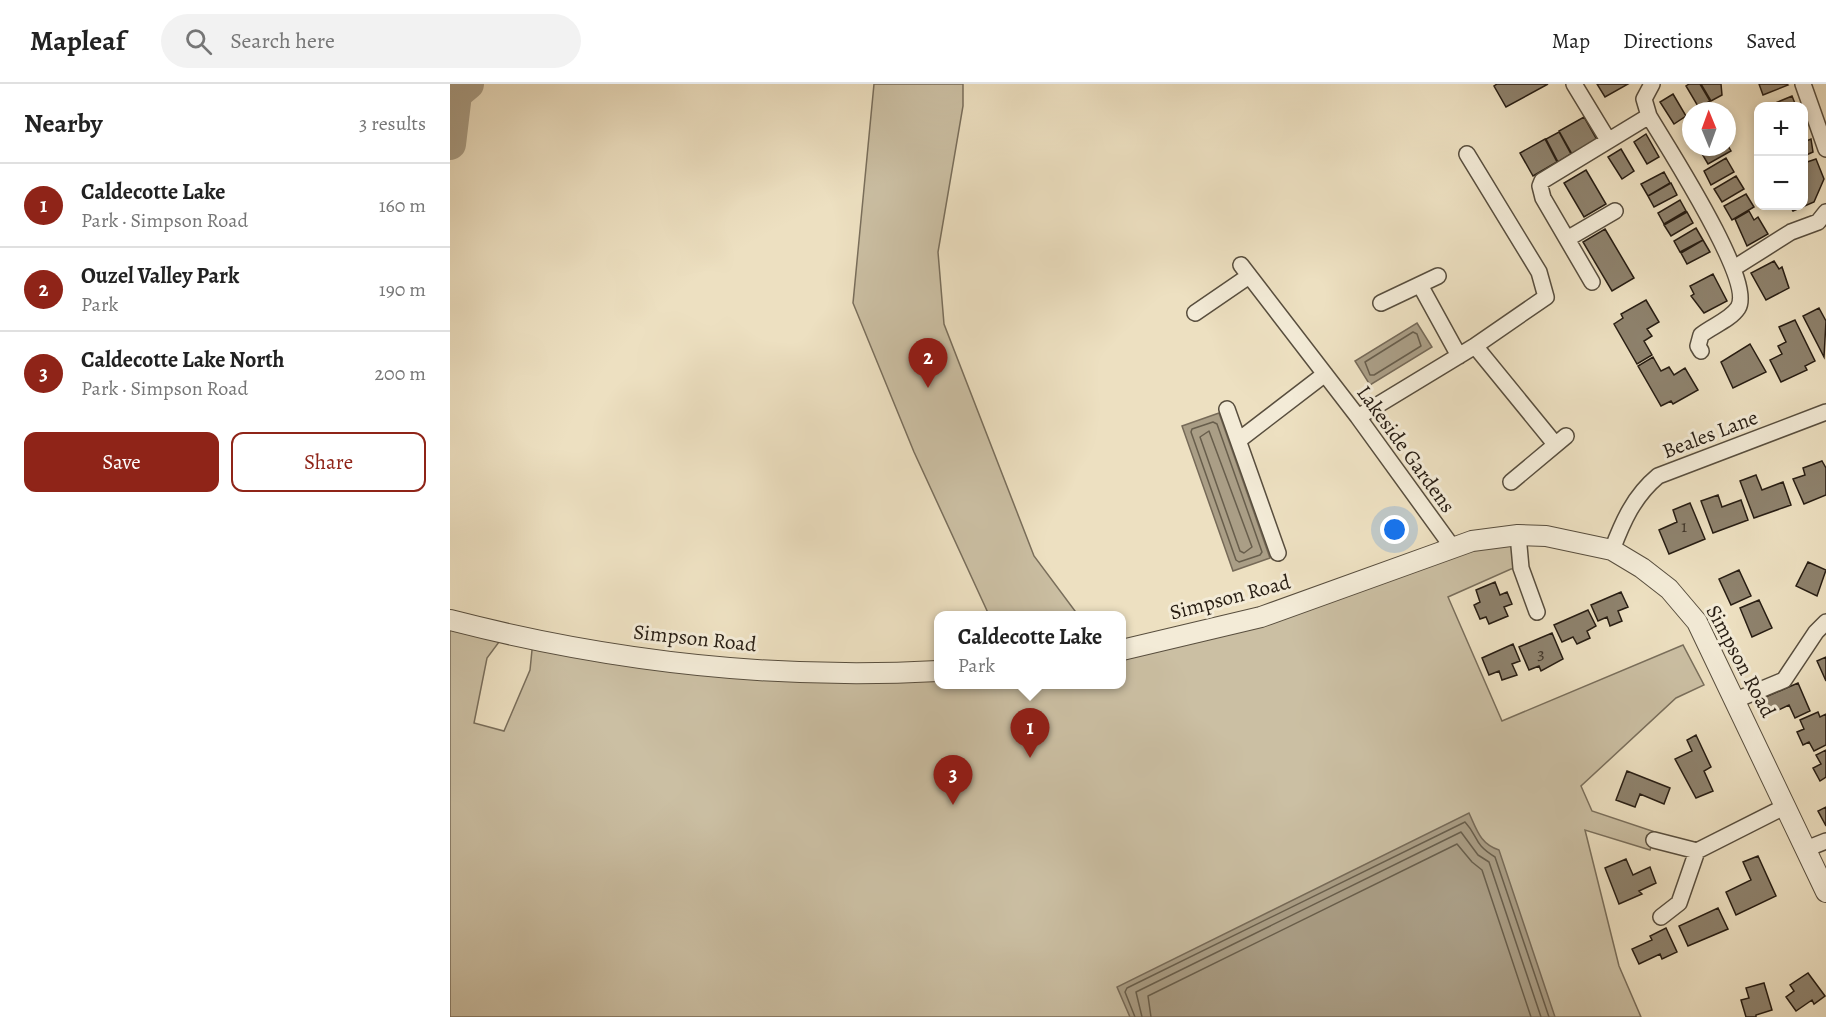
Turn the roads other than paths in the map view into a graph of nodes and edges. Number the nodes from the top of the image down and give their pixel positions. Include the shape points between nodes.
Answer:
1 (1574, 84) edge
2 (1652, 84) edge
3 (1803, 84) edge
4 (1649, 116) junction
5 (1608, 140) junction
6 (1826, 149) edge
7 (1467, 154) dead end
8 (1615, 211) dead end
9 (1826, 212) edge
10 (1567, 239) junction
11 (1734, 268) junction
12 (1438, 276) dead end
13 (1592, 282) dead end
14 (1420, 285) junction
15 (1381, 303) dead end
16 (1195, 313) dead end
17 (1475, 346) junction
18 (1701, 351) dead end
19 (1460, 356) junction
20 (1325, 374) junction
21 (1227, 409) dead end
22 (1826, 412) edge
23 (1358, 417) junction
24 (1239, 440) junction
25 (1510, 482) dead end
26 (1518, 535) junction
27 (1453, 548) junction
28 (1612, 550) junction
29 (1278, 553) dead end
30 (1537, 612) dead end
31 (450, 620) edge
32 (1826, 622) edge
33 (1126, 649) edge
34 (934, 671) edge
35 (1737, 700) junction
36 (1786, 806) junction
37 (1654, 840) dead end
38 (1826, 841) edge
39 (1806, 849) junction
40 (1697, 851) junction
41 (1826, 892) edge
42 (1660, 917) dead end

1 - 5 street
2 - 4 street via 1644,99
3 - 6 street
4 - 5 street
4 - 11 street
5 - 10 street via 1542,181 1543,198
7 - 17 street via 1539,272 1546,297
8 - 10 street
9 - 11 street via 1818,222 1791,232
10 - 13 street
11 - 18 street via 1741,293 1738,308 1701,335
12 - 14 street
14 - 15 street
14 - 19 street
16 - 20 street, Lakeside Gardens via 1245,271
17 - 19 street
17 - 25 street via 1561,440
19 - 23 street
20 - 23 street, Lakeside Gardens
20 - 24 street
21 - 24 street
22 - 28 street, Beales Lane via 1658,476 1640,490
23 - 27 street, Lakeside Gardens
24 - 29 street
26 - 27 street, Simpson Road
26 - 28 street, Simpson Road via 1546,536
26 - 30 street via 1521,568
27 - 33 street, Simpson Road via 1261,617
28 - 35 street, Simpson Road via 1669,589 1697,622
31 - 34 street, Simpson Road via 533,640 713,667 812,672
32 - 35 street via 1784,680
35 - 36 street, Simpson Road
36 - 39 street, Simpson Road
36 - 40 street
37 - 40 street
38 - 39 street
39 - 41 street, Simpson Road
40 - 42 street via 1679,903

